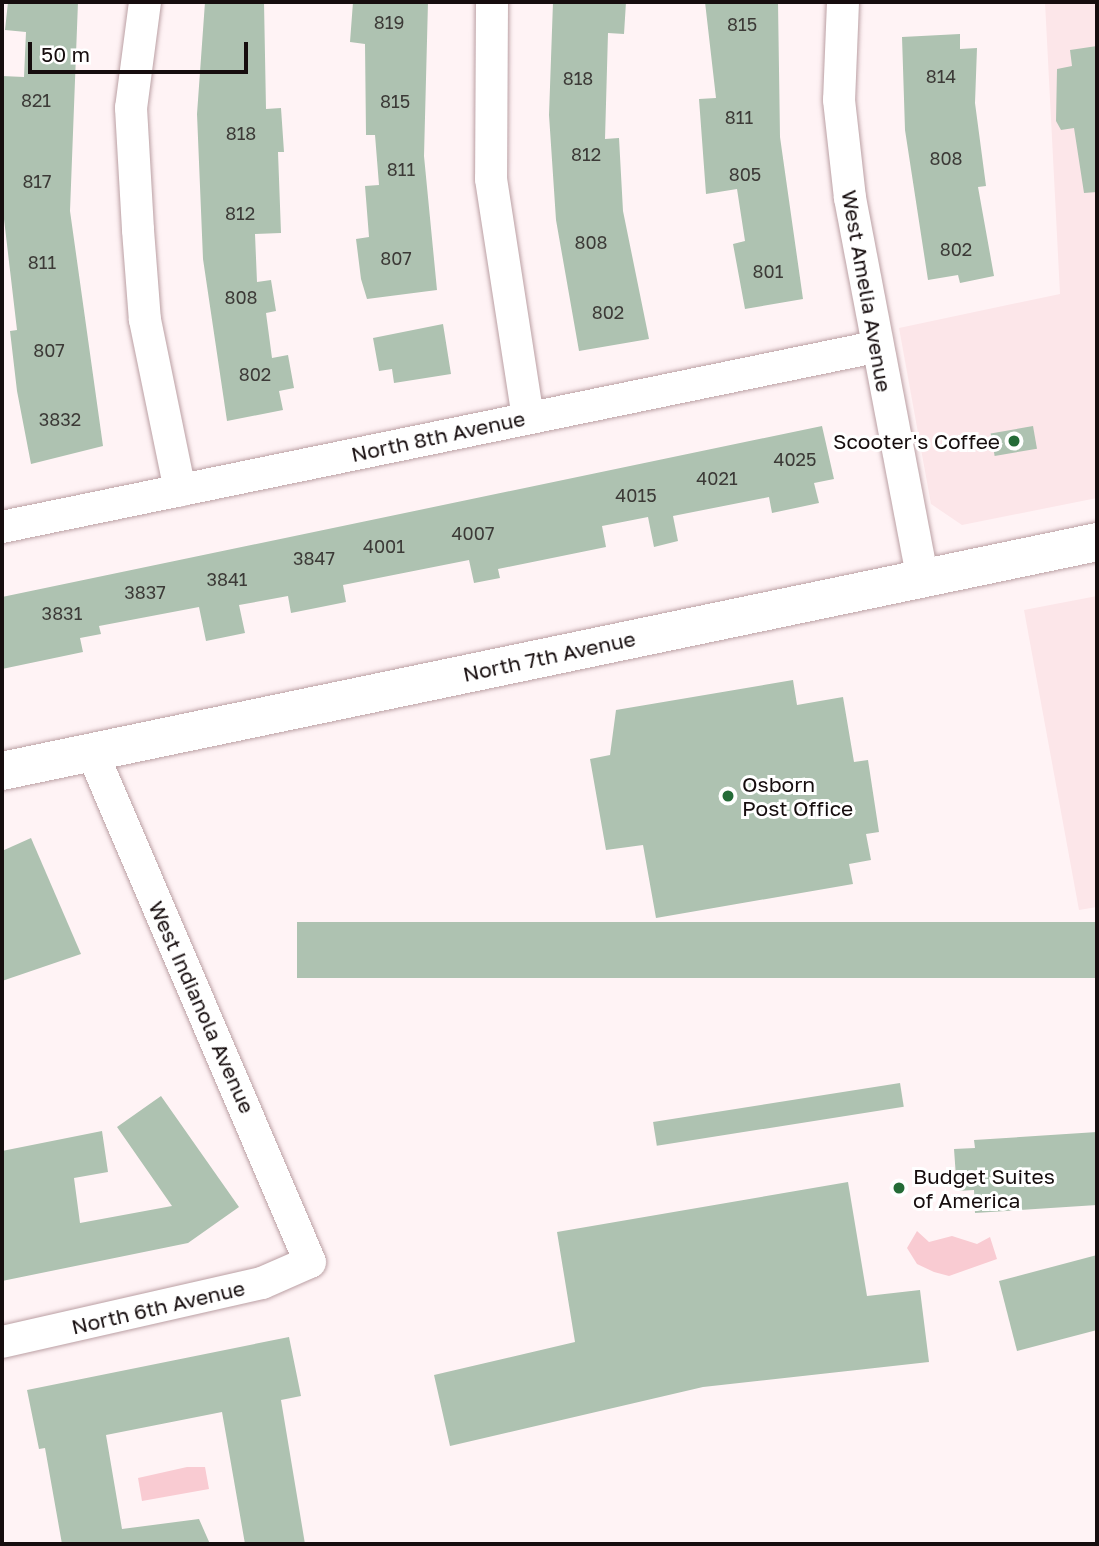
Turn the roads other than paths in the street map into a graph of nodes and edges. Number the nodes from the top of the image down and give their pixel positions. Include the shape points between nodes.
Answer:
1 (145, 2) edge
2 (492, 2) edge
3 (843, 2) edge
4 (875, 347) junction
5 (528, 418) junction
6 (180, 490) junction
7 (2, 527) edge
8 (1097, 542) edge
9 (922, 577) junction
10 (92, 752) junction
11 (2, 771) edge
12 (310, 1262) joint
13 (2, 1342) edge

1 - 6 street via 131,108 138,230 145,320
2 - 5 street via 491,179
3 - 4 street, West Amelia Avenue via 839,100
4 - 5 street, North 8th Avenue
4 - 9 street, West Amelia Avenue
5 - 6 street, North 8th Avenue
6 - 7 street, North 8th Avenue
8 - 9 main road, North 7th Avenue
9 - 10 main road, North 7th Avenue
10 - 11 main road, North 7th Avenue
10 - 12 street, West Indianola Avenue
12 - 13 street, North 6th Avenue via 262,1283

